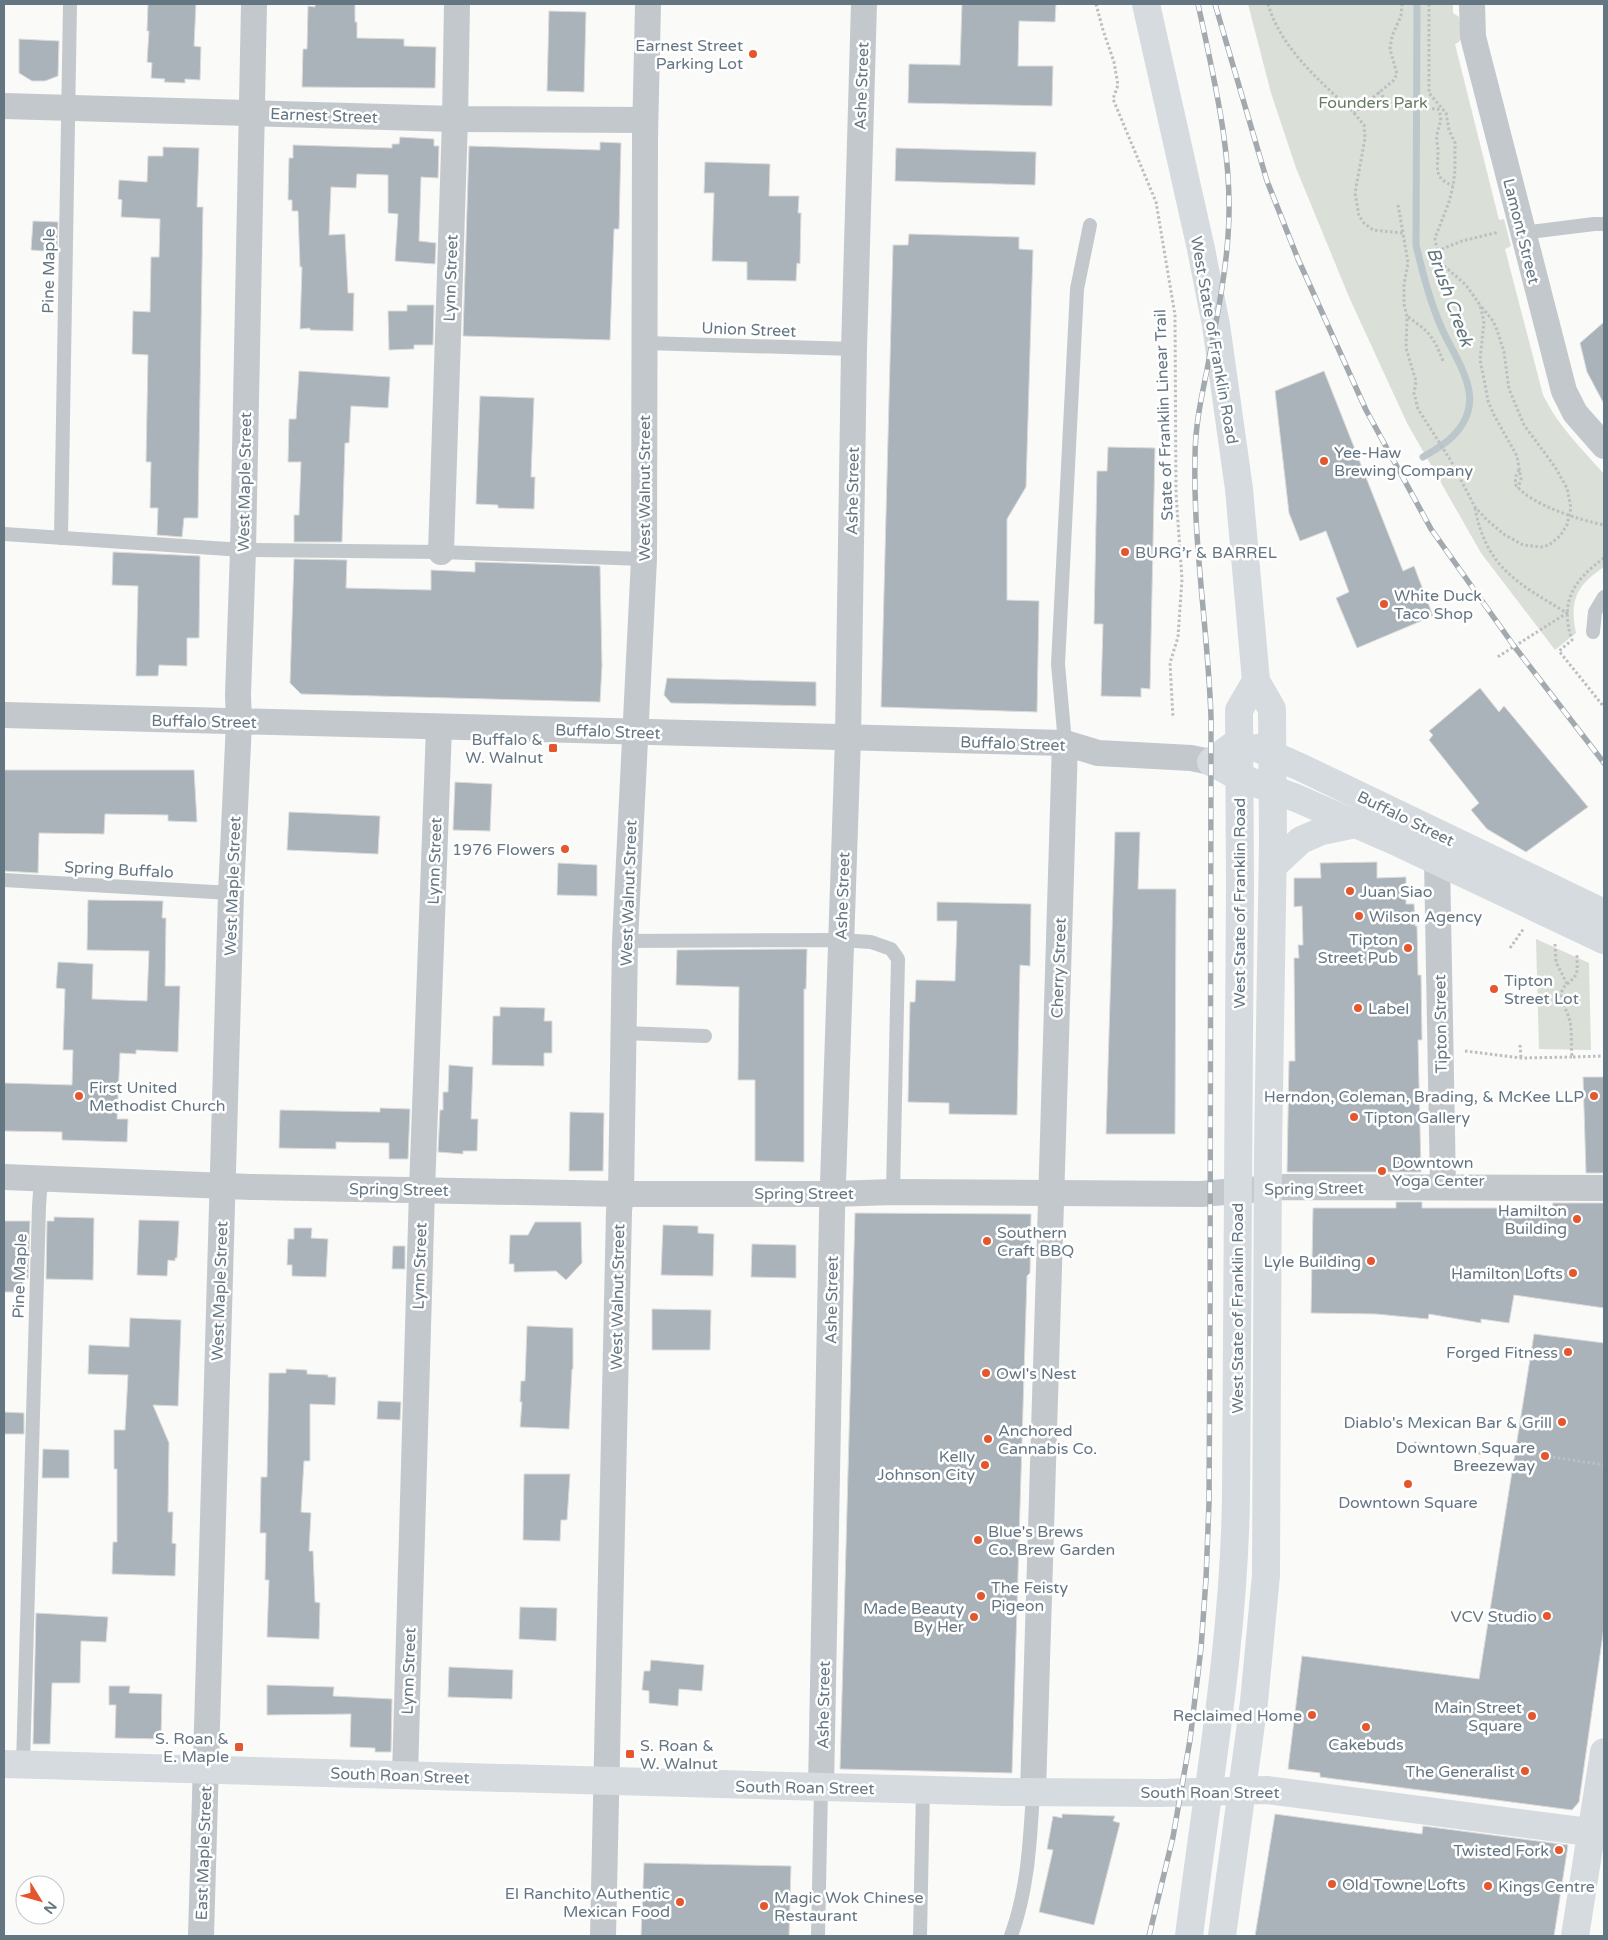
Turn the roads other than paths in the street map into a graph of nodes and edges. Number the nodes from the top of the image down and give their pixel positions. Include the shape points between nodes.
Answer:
1 (70, 4) edge
2 (254, 4) edge
3 (457, 4) edge
4 (648, 4) edge
5 (864, 4) edge
6 (1146, 4) edge
7 (1472, 4) edge
8 (4, 106) edge
9 (69, 107) junction
10 (251, 113) junction
11 (455, 119) junction
12 (645, 120) junction
13 (1090, 224) dead end
14 (1604, 224) edge
15 (1511, 233) junction
16 (644, 343) junction
17 (854, 349) junction
18 (1604, 446) edge
19 (4, 534) edge
20 (61, 538) junction
21 (243, 550) junction
22 (441, 552) junction
23 (644, 559) junction
24 (1604, 597) edge
25 (1593, 632) dead end
26 (1256, 681) junction
27 (4, 715) edge
28 (239, 722) junction
29 (439, 727) junction
30 (635, 732) junction
31 (848, 738) junction
32 (1239, 740) junction
33 (1065, 743) junction
34 (1272, 754) junction
35 (1211, 762) junction
36 (1239, 777) junction
37 (1272, 789) junction
38 (1356, 824) junction
39 (1437, 860) junction
40 (1273, 866) junction
41 (4, 880) edge
42 (231, 893) junction
43 (1604, 913) edge
44 (1582, 929) edge
45 (840, 940) junction
46 (625, 941) junction
47 (623, 1033) junction
48 (705, 1036) dead end
49 (4, 1177) edge
50 (41, 1178) junction
51 (222, 1185) junction
52 (1443, 1187) junction
53 (1604, 1188) edge
54 (422, 1190) junction
55 (1252, 1190) junction
56 (893, 1192) junction
57 (621, 1194) junction
58 (833, 1194) junction
59 (1050, 1194) junction
60 (1604, 1752) edge
61 (13, 1764) edge
62 (206, 1769) junction
63 (405, 1775) junction
64 (606, 1782) junction
65 (821, 1788) junction
66 (923, 1789) junction
67 (1242, 1791) junction
68 (1033, 1792) junction
69 (1208, 1792) junction
70 (1598, 1833) edge
71 (201, 1936) edge
72 (603, 1936) edge
73 (818, 1936) edge
74 (920, 1936) edge
75 (1011, 1936) edge
76 (1189, 1936) edge
77 (1222, 1936) edge
78 (1575, 1936) edge

1 - 9 lane, Pine Maple
2 - 10 street, West Maple Street
3 - 11 street, Lynn Street
4 - 12 street, West Walnut Street
5 - 17 street, Ashe Street
6 - 26 main road, West State of Franklin Road via 1216,325 1239,489
7 - 15 street, Lamont Street via 1473,38
8 - 9 street, Earnest Street
9 - 10 street, Earnest Street
9 - 20 lane, Pine Maple
10 - 11 street, Earnest Street
10 - 21 street, West Maple Street
11 - 12 street, Earnest Street
11 - 22 street, Lynn Street
12 - 16 street, West Walnut Street
13 - 33 lane via 1077,289 1060,614 1058,664
14 - 15 lane
15 - 18 street, Lamont Street via 1564,391 1575,413
16 - 17 lane, Union Street
16 - 23 street, West Walnut Street
17 - 31 street, Ashe Street
19 - 20 lane
20 - 21 lane
21 - 22 lane
21 - 28 street, West Maple Street
22 - 23 lane
23 - 30 street, West Walnut Street
24 - 25 lane via 1595,612
26 - 32 main road, West State of Franklin Road via 1239,710
26 - 34 main road, West State of Franklin Road via 1272,710
27 - 28 street, Buffalo Street
28 - 29 street, Buffalo Street
28 - 42 street, West Maple Street
29 - 30 street, Buffalo Street
29 - 54 street, Lynn Street
30 - 31 street, Buffalo Street
30 - 46 street, West Walnut Street
31 - 33 street, Buffalo Street
31 - 45 street, Ashe Street
32 - 34 main road, Buffalo Street
32 - 35 main road
32 - 36 main road, West State of Franklin Road
33 - 35 street, Buffalo Street via 1098,753
33 - 59 street, Cherry Street
34 - 37 main road, West State of Franklin Road
34 - 43 main road, Buffalo Street
35 - 36 main road, Buffalo Street
36 - 37 main road, Buffalo Street
36 - 55 main road, West State of Franklin Road
37 - 38 main road, Buffalo Street
37 - 40 main road, West State of Franklin Road
38 - 39 main road, Buffalo Street
38 - 40 main road via 1322,831 1302,840
39 - 44 main road, Buffalo Street
39 - 52 street, Tipton Street
40 - 55 main road, West State of Franklin Road
41 - 42 lane, Spring Buffalo
42 - 51 street, West Maple Street
45 - 46 lane
45 - 56 lane via 871,942 891,949 898,959
45 - 58 street, Ashe Street
46 - 47 street, West Walnut Street
47 - 48 lane
47 - 57 street, West Walnut Street
49 - 50 street, Spring Street
50 - 51 street, Spring Street
50 - 61 lane, Pine Maple
51 - 54 street, Spring Street
51 - 62 street, West Maple Street
52 - 53 street, Spring Street
52 - 55 street, Spring Street
54 - 57 street, Spring Street
54 - 63 street, Lynn Street
55 - 59 street, Spring Street via 1201,1194
55 - 67 main road, West State of Franklin Road via 1266,1575
55 - 69 main road, West State of Franklin Road via 1230,1623
56 - 58 street, Spring Street
56 - 59 street, Spring Street
57 - 58 street, Spring Street
57 - 64 street, West Walnut Street
58 - 65 street, Ashe Street
59 - 68 street, Cherry Street
60 - 70 main road
61 - 62 main road, South Roan Street
62 - 63 main road, South Roan Street
62 - 71 street, East Maple Street
63 - 64 main road, South Roan Street
64 - 65 main road, South Roan Street
64 - 72 street, West Walnut Street
65 - 66 main road, South Roan Street
65 - 73 lane
66 - 68 main road, South Roan Street
66 - 74 lane
67 - 69 main road, South Roan Street
67 - 70 main road, South Roan Street via 1284,1792
67 - 77 main road, West State of Franklin Road
68 - 69 main road, South Roan Street
68 - 75 lane via 1029,1862
69 - 76 main road, West State of Franklin Road
70 - 78 main road

